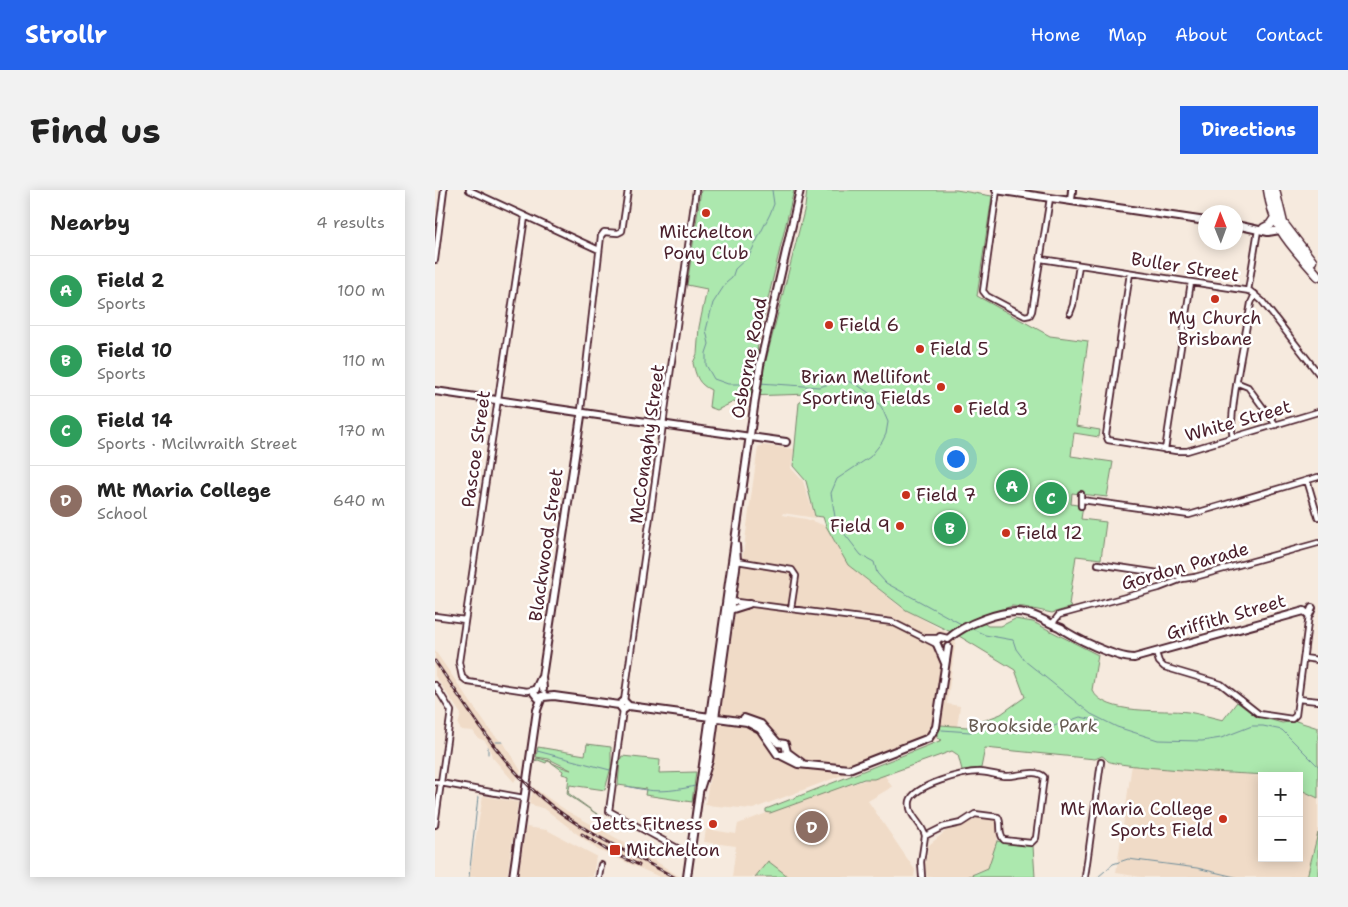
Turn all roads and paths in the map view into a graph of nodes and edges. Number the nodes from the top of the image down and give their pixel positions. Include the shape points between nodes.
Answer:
1 (444, 190) edge
2 (469, 190) edge
3 (629, 190) edge
4 (696, 190) edge
5 (800, 190) edge
6 (997, 190) edge
7 (1072, 190) edge
8 (1268, 190) edge
9 (1275, 190) edge
10 (1050, 198) junction
11 (1071, 201) junction
12 (525, 217) junction
13 (1274, 219) junction
14 (1198, 220) edge
15 (1243, 226) edge
16 (1283, 228) junction
17 (1261, 229) junction
18 (599, 250) junction
19 (1041, 259) junction
20 (435, 260) edge
21 (1079, 265) junction
22 (1318, 268) edge
23 (1130, 273) junction
24 (1318, 276) edge
25 (1191, 282) junction
26 (1249, 291) junction
27 (1255, 294) junction
28 (1069, 313) dead end
29 (1318, 373) edge
30 (1238, 383) junction
31 (435, 391) edge
32 (497, 400) junction
33 (1318, 412) edge
34 (581, 413) junction
35 (663, 424) junction
36 (1276, 425) junction
37 (749, 437) junction
38 (1233, 437) junction
39 (786, 442) dead end
40 (1165, 450) junction
41 (1318, 477) edge
42 (1307, 480) junction
43 (1081, 494) dead end
44 (1082, 500) junction
45 (1081, 506) dead end
46 (1318, 517) edge
47 (736, 534) junction
48 (1318, 541) edge
49 (737, 560) junction
50 (1098, 564) dead end
51 (1182, 579) junction
52 (728, 601) junction
53 (749, 604) junction
54 (791, 609) junction
55 (730, 610) junction
56 (1311, 610) edge
57 (435, 616) edge
58 (465, 620) junction
59 (1056, 626) junction
60 (948, 639) junction
61 (938, 644) junction
62 (948, 647) junction
63 (1156, 653) junction
64 (1304, 658) junction
65 (1318, 660) edge
66 (945, 664) junction
67 (435, 685) edge
68 (539, 693) junction
69 (1298, 699) junction
70 (1318, 701) edge
71 (624, 706) junction
72 (713, 716) junction
73 (776, 745) junction
74 (784, 754) junction
75 (1101, 762) dead end
76 (435, 782) edge
77 (441, 784) junction
78 (524, 798) junction
79 (435, 825) edge
80 (925, 836) junction
81 (690, 855) junction
82 (601, 865) dead end
83 (513, 877) edge
84 (599, 877) edge
85 (687, 877) edge
86 (921, 877) edge
87 (1085, 877) edge

1 - 20 street
2 - 12 street
3 - 18 street via 622,231 604,232
4 - 35 street, McConaghy Street
5 - 37 street, Osborne Road via 760,365
6 - 10 street
6 - 19 street via 985,295 1029,316
7 - 11 street
8 - 13 highway
9 - 16 highway
10 - 11 street
10 - 19 street
11 - 14 street
12 - 18 street
12 - 32 street, Pascoe Street
13 - 16 highway
13 - 17 highway
15 - 17 street
16 - 17 street
16 - 22 highway
16 - 24 highway
17 - 26 street
18 - 34 street, Blackwood Street
19 - 21 street, Buller Street
21 - 23 street, Buller Street
21 - 28 street
23 - 25 street, Buller Street
23 - 40 street, White Street via 1106,435 1107,439
25 - 26 street, Buller Street
25 - 40 street
26 - 27 street, Buller Street
27 - 29 street, Buller Street
27 - 30 street
30 - 36 street via 1248,386
30 - 38 street via 1231,428
31 - 32 street
32 - 34 street
32 - 58 street, Pascoe Street
33 - 36 street, White Street
34 - 35 street
34 - 68 street, Blackwood Street
35 - 37 street
35 - 71 street, McConaghy Street
36 - 38 street, White Street
37 - 39 street
37 - 47 street, Osborne Road
38 - 40 street, White Street via 1187,451
41 - 42 street
42 - 44 street via 1189,515
42 - 46 street
43 - 44 street
44 - 45 street
47 - 49 street, Osborne Road
47 - 52 street, Osborne Road
48 - 51 street, Gordon Parade
49 - 52 street, Osborne Road
49 - 54 street via 792,570 796,576
50 - 51 street
51 - 59 street, Gordon Parade via 1065,616
52 - 53 street
52 - 55 street, Osborne Road
52 - 72 street, Osborne Road
53 - 54 street
53 - 55 street
54 - 61 street via 892,622
55 - 72 street, Osborne Road
56 - 63 street, Griffith Street
56 - 64 street
57 - 58 street
58 - 68 street, Pascoe Street via 459,662 462,677 468,682
59 - 60 street, Griffith Street via 1034,615 1005,612
59 - 63 street, Griffith Street via 1127,658
60 - 61 street via 942,637
60 - 62 street
61 - 62 street
61 - 66 street
62 - 66 street
63 - 69 street via 1164,667 1221,684 1256,712 1294,718
64 - 65 street
64 - 69 street
66 - 74 street via 935,730 931,737 849,769 802,763
67 - 77 street via 451,711
68 - 71 street
68 - 78 street, Blackwood Street
69 - 70 street
71 - 72 street
71 - 81 street, McConaghy Street via 609,811
72 - 73 street via 756,726
72 - 81 street, Osborne Road
73 - 74 street via 776,754
73 - 74 street via 785,744
75 - 87 street
76 - 77 street
77 - 78 street
77 - 79 street
78 - 83 street, Blackwood Street
80 - 80 street via 911,810 911,800 917,791 971,773 1041,774 1044,780 1036,838 1031,843 1004,840 998,816 982,813
80 - 86 street
81 - 85 street, Osborne Road
82 - 84 street

